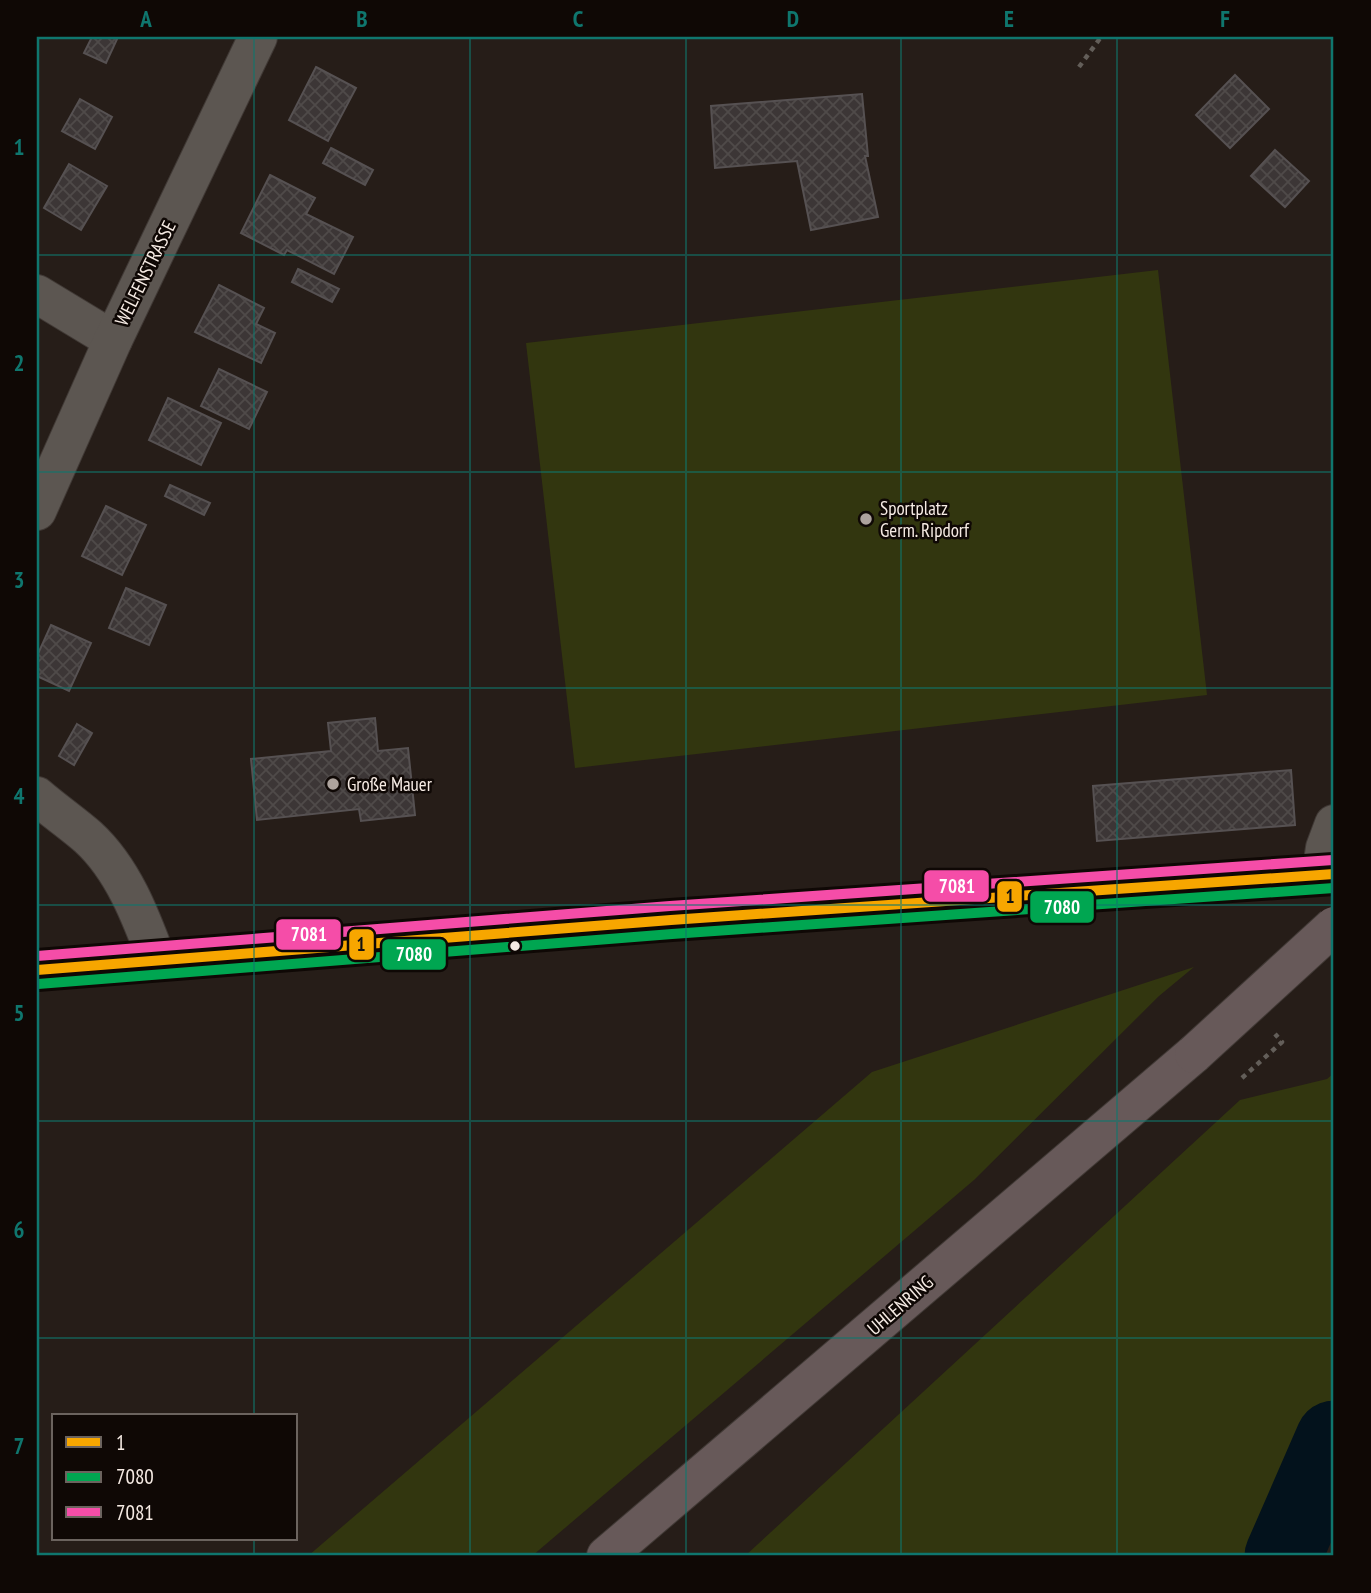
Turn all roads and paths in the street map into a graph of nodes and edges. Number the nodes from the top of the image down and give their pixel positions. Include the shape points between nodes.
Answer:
1 (258, 37) edge
2 (1101, 37) edge
3 (1079, 67) dead end
4 (37, 294) edge
5 (113, 340) junction
6 (37, 511) edge
7 (37, 796) edge
8 (1334, 824) edge
9 (1328, 875) edge
10 (1334, 926) edge
11 (157, 960) junction
12 (37, 970) edge
13 (1282, 1042) dead end
14 (1242, 1078) dead end
15 (606, 1556) edge

1 - 5 street, WELFENSTRASSE
2 - 3 path
4 - 5 street
5 - 6 street, WELFENSTRASSE
7 - 11 street via 89,838 114,868 143,921
8 - 9 street via 1325,848
9 - 11 street
10 - 15 highway, UHLENRING, bridge via 1194,1054
11 - 12 street
13 - 14 path

